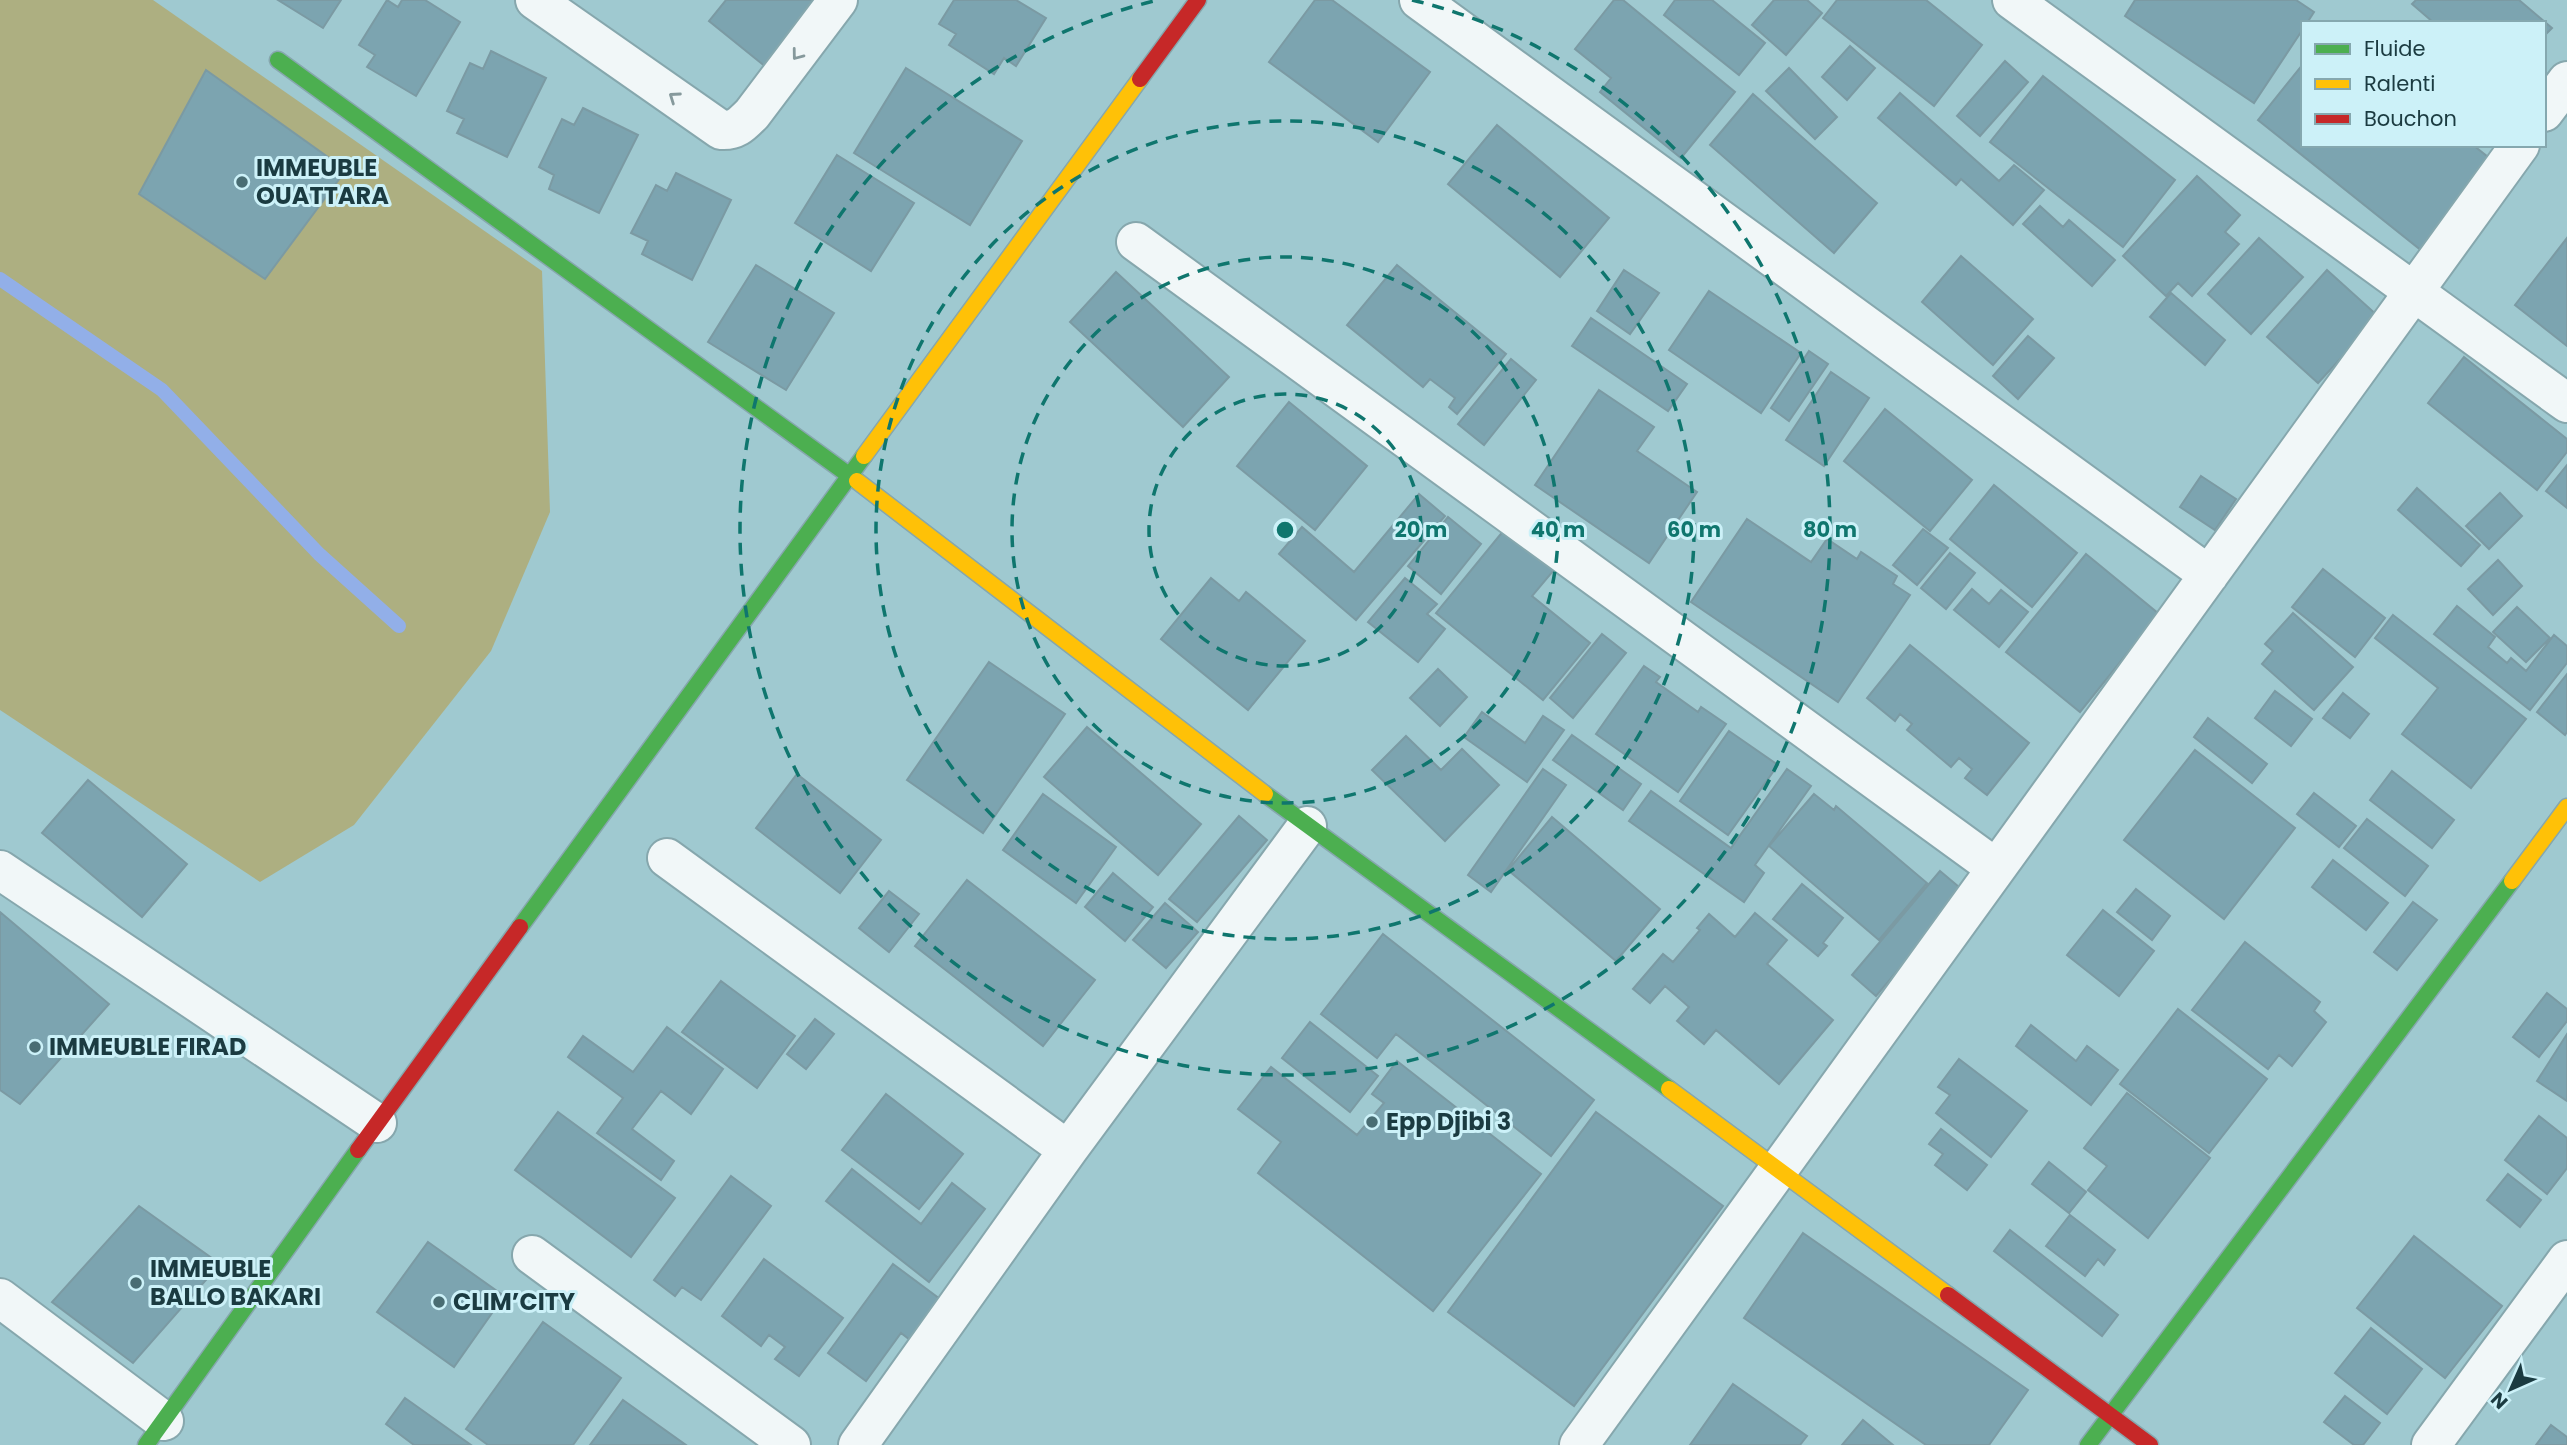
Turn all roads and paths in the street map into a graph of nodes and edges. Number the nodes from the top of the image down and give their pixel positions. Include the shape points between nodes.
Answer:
1 (535, 0) edge
2 (838, 0) edge
3 (1198, 0) edge
4 (1419, 0) edge
5 (2012, 0) edge
6 (278, 60) dead end
7 (2567, 81) edge
8 (2546, 109) edge
9 (2519, 147) edge
10 (1136, 242) dead end
11 (2414, 293) junction
12 (2567, 403) edge
13 (851, 477) junction
14 (2209, 575) junction
15 (2567, 807) edge
16 (1307, 826) junction
17 (667, 859) dead end
18 (1996, 869) junction
19 (0, 870) edge
20 (377, 1123) junction
21 (1068, 1150) junction
22 (1779, 1169) junction
23 (532, 1255) dead end
24 (2567, 1260) edge
25 (0, 1298) edge
26 (2109, 1416) junction
27 (155, 1433) edge
28 (791, 1445) edge
29 (858, 1445) edge
30 (1579, 1445) edge
31 (2088, 1445) edge
32 (2150, 1445) edge
33 (2431, 1445) edge

2 -> 1 street via 752,114 732,131 721,130
3 - 13 street
4 - 14 street
5 - 11 street
6 - 13 street
7 - 8 street
9 - 11 street
10 - 18 street
11 - 12 street
11 - 14 street
13 - 16 street
13 - 20 street
14 - 18 street
15 - 26 street
16 - 21 street
16 - 22 street
17 - 21 street
18 - 22 street
19 - 20 street
20 - 27 street
21 - 29 street
22 - 26 street
22 - 30 street
23 - 28 street
24 - 33 street
25 - 27 street
26 - 31 street
26 - 32 street

